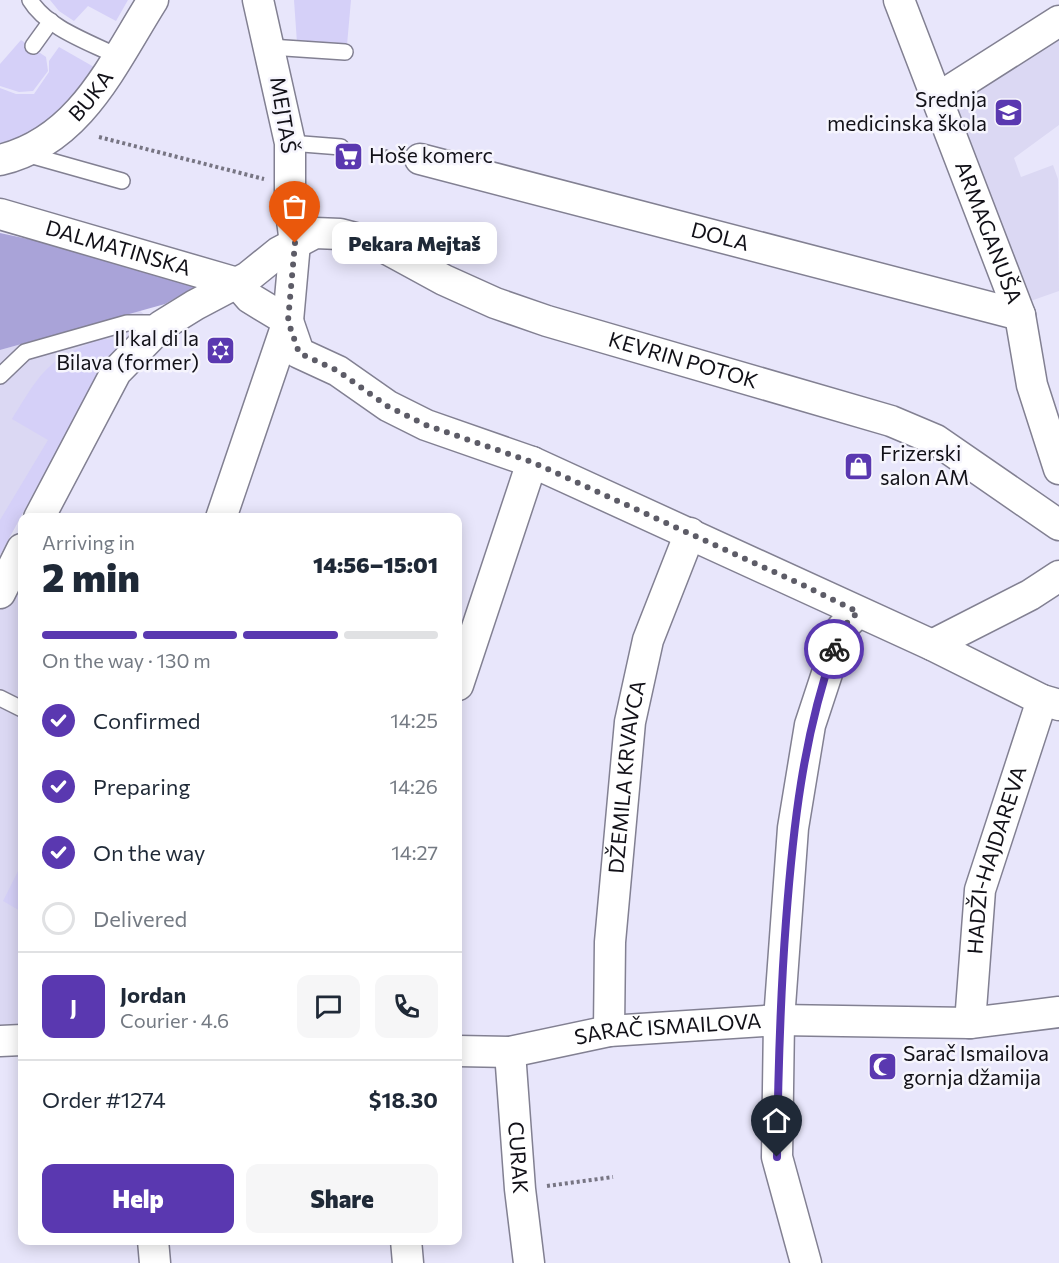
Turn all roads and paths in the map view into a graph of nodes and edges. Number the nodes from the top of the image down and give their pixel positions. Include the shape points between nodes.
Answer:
1 (30, 0) edge
2 (153, 0) edge
3 (899, 0) edge
4 (263, 18) edge
5 (51, 21) junction
6 (1059, 21) edge
7 (33, 46) dead end
8 (345, 52) dead end
9 (117, 57) junction
10 (938, 98) junction
11 (99, 137) dead end
12 (290, 143) junction
13 (340, 147) dead end
14 (13, 157) edge
15 (420, 159) dead end
16 (249, 176) dead end
17 (122, 181) dead end
18 (0, 214) edge
19 (295, 243) junction
20 (237, 283) junction
21 (209, 286) junction
22 (1020, 315) junction
23 (288, 321) junction
24 (161, 326) junction
25 (0, 376) edge
26 (532, 462) junction
27 (1059, 469) edge
28 (42, 513) edge
29 (223, 513) edge
30 (1059, 525) edge
31 (690, 533) junction
32 (18, 557) edge
33 (1059, 576) edge
34 (0, 593) edge
35 (858, 612) junction
36 (932, 645) junction
37 (462, 673) edge
38 (0, 698) edge
39 (1051, 702) edge
40 (18, 707) edge
41 (1059, 1012) edge
42 (779, 1020) junction
43 (970, 1023) junction
44 (609, 1031) junction
45 (18, 1040) edge
46 (0, 1041) edge
47 (462, 1051) edge
48 (510, 1052) junction
49 (613, 1178) dead end
50 (520, 1190) junction
51 (153, 1245) edge
52 (406, 1245) edge
53 (155, 1263) edge
54 (408, 1263) edge
55 (529, 1263) edge
56 (806, 1263) edge

1 - 5 lane
2 - 9 street, BUKA
3 - 10 street, ARMAGANUŠA
4 - 8 lane
4 - 12 street, MEJTAŠ
5 - 7 lane
5 - 9 lane
6 - 10 street
9 - 14 street, BUKA via 86,107 62,130
10 - 22 street, ARMAGANUŠA
11 - 16 path
12 - 13 lane
12 - 19 street, MEJTAŠ via 290,205
14 - 17 lane
15 - 22 street, DOLA
18 - 21 street, DALMATINSKA
19 - 20 street
19 - 23 street, MEJTAŠ
19 - 30 street, KEVRIN POTOK via 315,233 340,234 378,244 444,280 526,314 891,421 936,440
20 - 21 street
20 - 23 street via 250,298
21 - 24 street
22 - 27 street, ARMAGANUŠA via 1032,385
23 - 26 street via 299,353 338,371 387,406 426,425
23 - 29 street
24 - 25 lane via 127,323 25,352
24 - 28 street via 116,372
26 - 31 street
26 - 37 street
31 - 35 street
31 - 44 street, DŽEMILA KRVAVCA via 648,640 630,722 610,942
32 - 34 street
33 - 36 street
35 - 36 street
35 - 42 street via 842,628 810,725 793,828
36 - 39 street
38 - 40 lane
39 - 43 street, HADŽI-HAJDAREVA via 980,890
41 - 43 street, SARAČ ISMAILOVA
42 - 43 street, SARAČ ISMAILOVA
42 - 44 street, SARAČ ISMAILOVA
42 - 56 street via 777,1157
44 - 48 street, SARAČ ISMAILOVA
45 - 46 street
47 - 48 street, SARAČ ISMAILOVA
48 - 50 street, CURAK
49 - 50 path
50 - 55 street, CURAK
51 - 53 street
52 - 54 street

